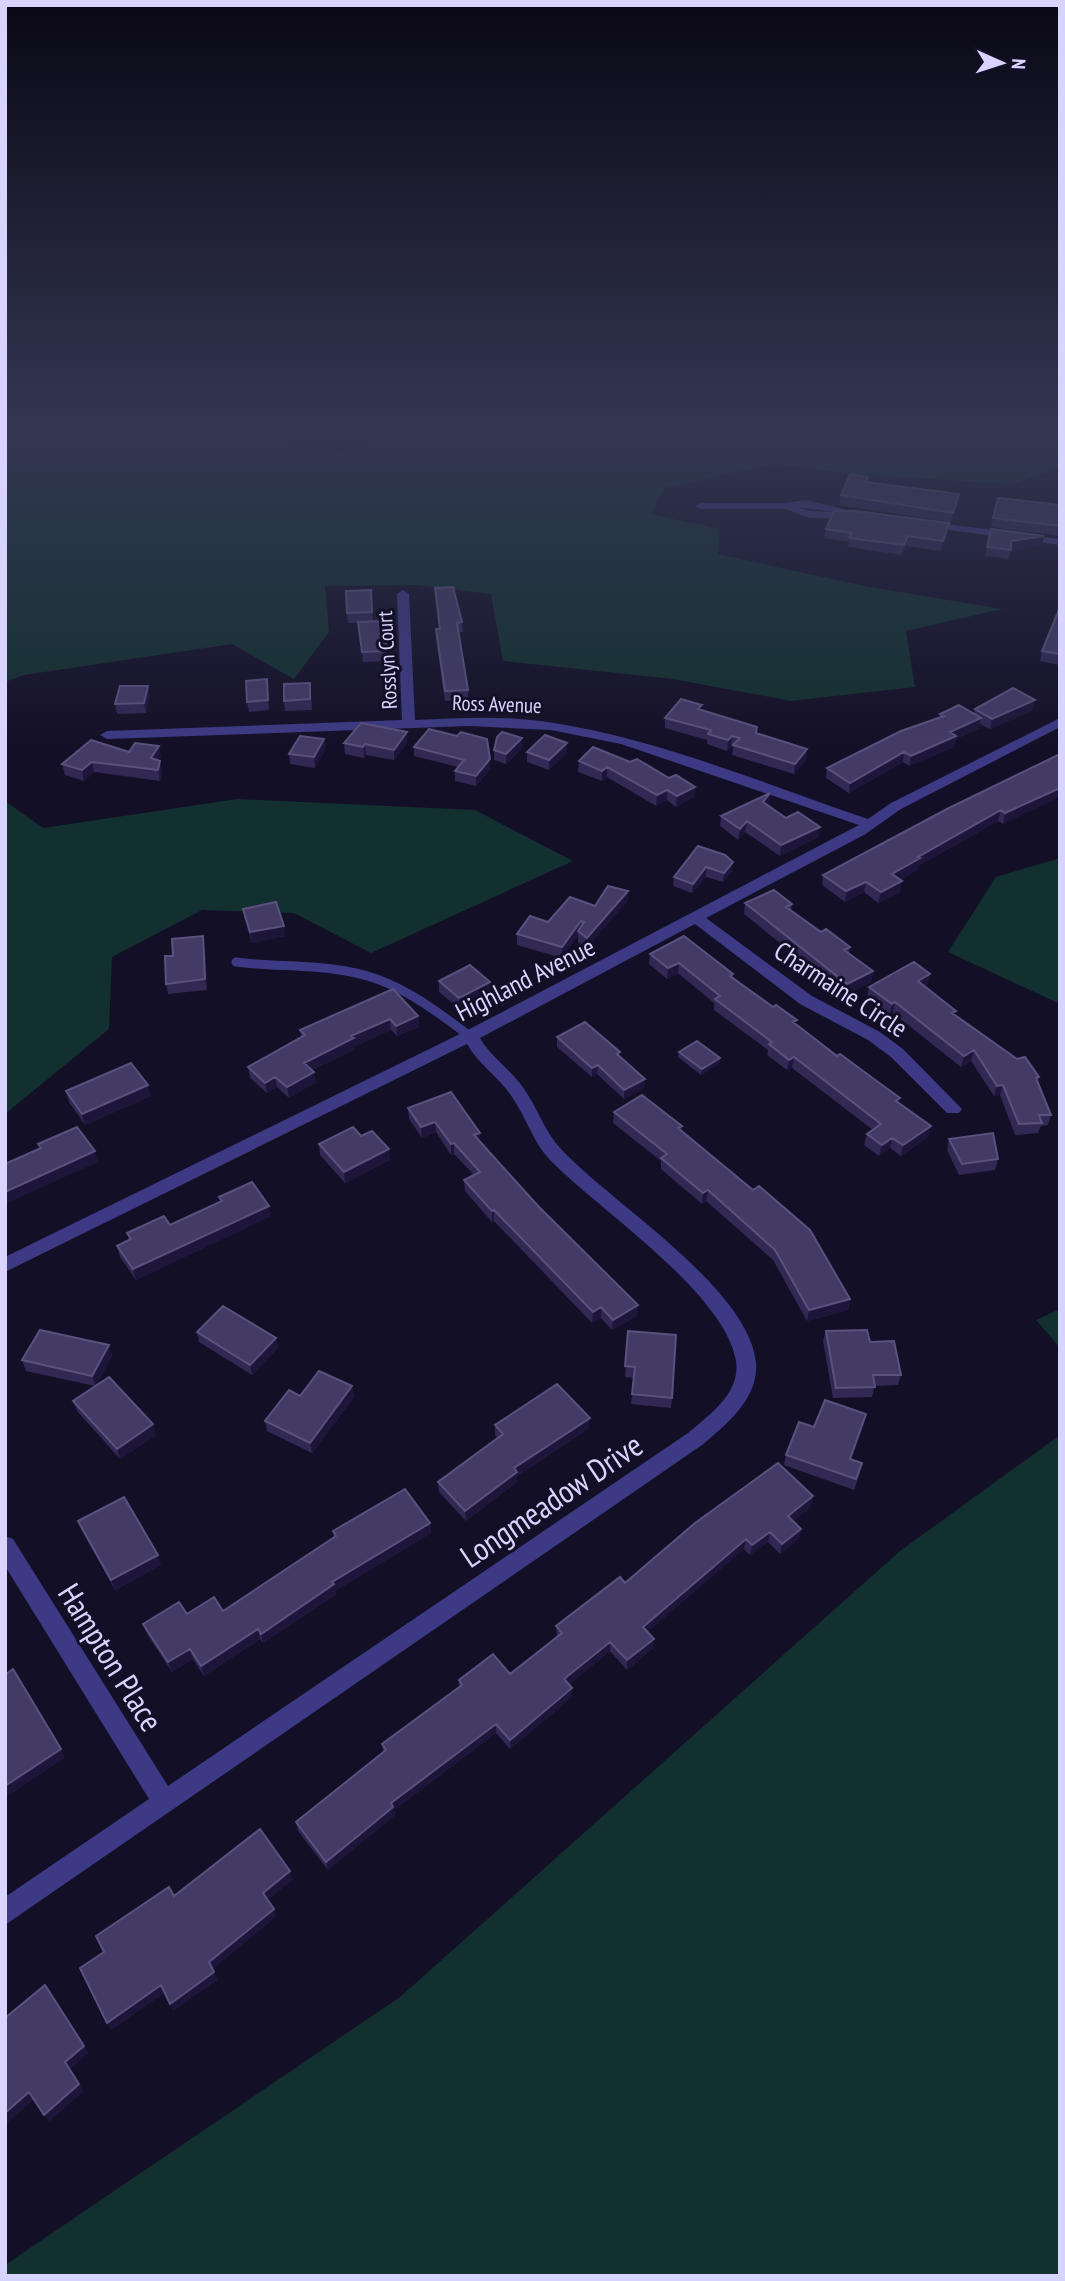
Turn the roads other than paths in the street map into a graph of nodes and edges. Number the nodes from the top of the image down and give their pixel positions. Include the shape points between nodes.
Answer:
1 (1026, 537) edge
2 (1060, 542) edge
3 (403, 594) dead end
4 (1060, 722) edge
5 (410, 724) junction
6 (107, 735) dead end
7 (870, 824) junction
8 (696, 918) junction
9 (236, 962) dead end
10 (470, 1036) junction
11 (953, 1110) dead end
12 (5, 1265) edge
13 (5, 1546) edge
14 (164, 1802) junction
15 (5, 1912) edge

1 - 2 street
3 - 5 street, Rosslyn Court
4 - 7 street, Highland Avenue via 896,806
5 - 6 street, Ross Avenue
5 - 7 street, Ross Avenue via 511,723 581,731 678,757
7 - 8 street, Highland Avenue
8 - 10 street, Highland Avenue
8 - 11 street, Charmaine Circle via 806,1000 874,1035
9 - 10 lane via 373,977 421,1001
10 - 12 street, Highland Avenue
10 - 14 street, Longmeadow Drive via 514,1088 554,1153 727,1314 746,1363 740,1392 719,1419 695,1439
13 - 14 street, Hampton Place
14 - 15 street, Longmeadow Drive

